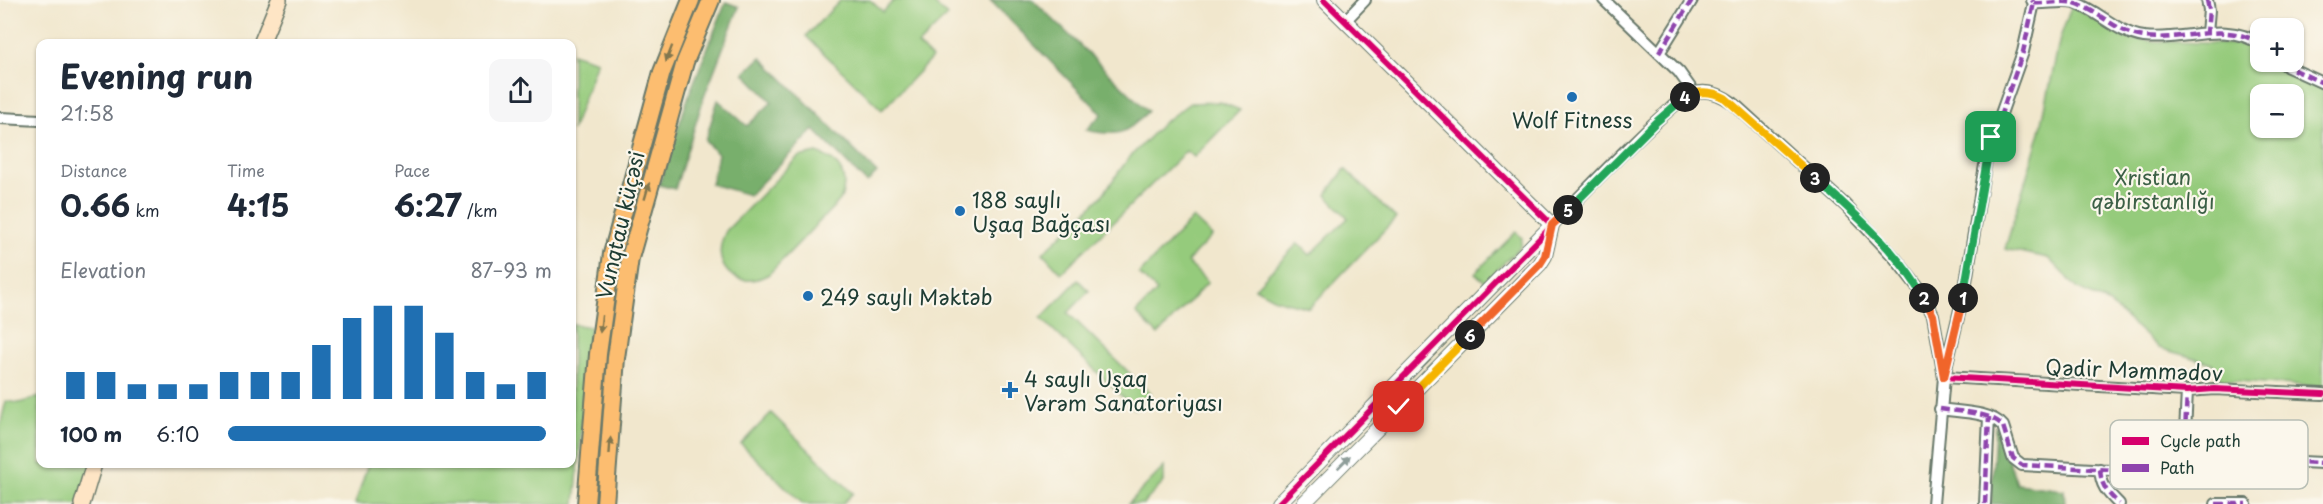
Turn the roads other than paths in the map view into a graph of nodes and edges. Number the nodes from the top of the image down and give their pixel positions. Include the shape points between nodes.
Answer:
1 (279, 0) edge
2 (691, 0) edge
3 (711, 0) edge
4 (1324, 0) edge
5 (1365, 0) edge
6 (1604, 0) edge
7 (1692, 0) edge
8 (2207, 0) edge
9 (2033, 2) edge
10 (1344, 21) junction
11 (2207, 33) junction
12 (2250, 37) edge
13 (263, 39) edge
14 (1659, 53) junction
15 (2299, 72) edge
16 (2323, 83) edge
17 (1694, 93) junction
18 (0, 118) edge
19 (36, 120) edge
20 (1552, 225) junction
21 (1944, 377) junction
22 (2187, 391) junction
23 (2323, 394) edge
24 (1940, 409) junction
25 (1989, 417) junction
26 (2186, 420) edge
27 (2308, 462) edge
28 (2323, 463) edge
29 (93, 468) edge
30 (2100, 469) junction
31 (2110, 470) edge
32 (1287, 501) edge
33 (82, 504) edge
34 (586, 504) edge
35 (605, 504) edge
36 (1303, 504) edge
37 (1933, 504) edge
38 (1985, 504) edge
39 (2119, 504) edge
40 (2216, 504) edge
41 (2246, 504) edge

1 - 13 main road
2 -> 34 main road, Vunqtau küçəsi via 662,72 612,254 598,354
35 -> 3 main road, Vunqtau küçəsi via 619,328 630,258 685,62
4 - 10 street
5 - 10 street
6 - 14 street
7 - 14 street
8 - 11 street
9 - 11 street via 2074,2 2117,28 2144,37
9 - 21 street via 2023,52 1987,153 1965,288
10 - 20 street
11 - 12 street via 2229,32
14 - 17 street
15 - 16 street
17 - 20 street via 1655,123
17 - 21 street via 1719,94 1733,103 1845,205 1895,258 1920,290 1933,315
18 - 19 street
20 - 32 street
36 -> 20 street via 1540,264
21 - 22 street, Qədir Məmmədov
21 - 24 street
22 - 23 street, Qədir Məmmədov
22 - 26 street
24 - 25 street
24 - 37 street
25 - 30 street via 2003,426 2016,462 2022,465
25 - 38 street
27 - 28 street
29 - 33 main road
30 - 31 street
30 - 39 street via 2104,489
40 - 41 street

